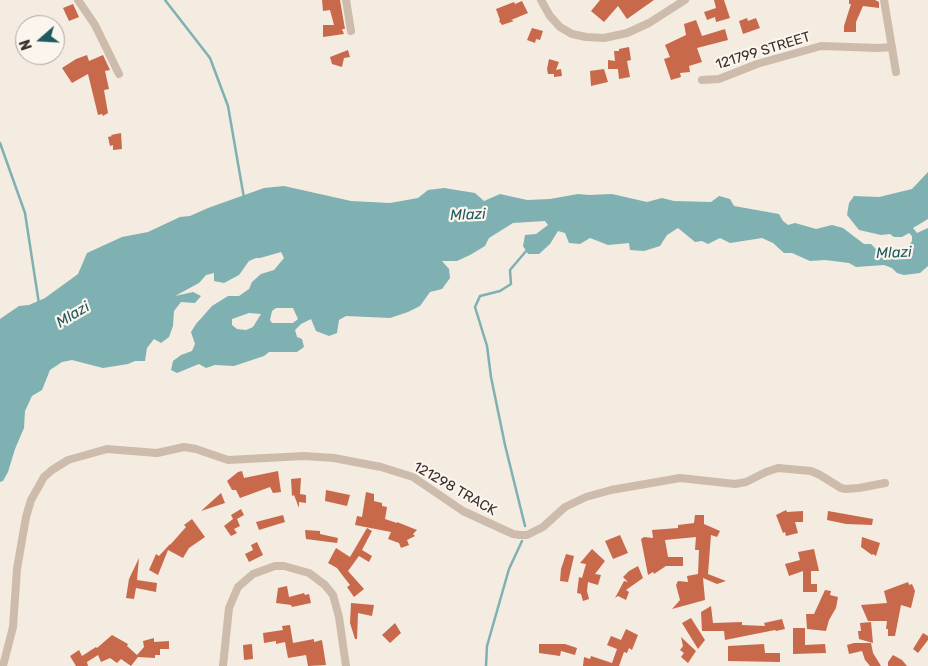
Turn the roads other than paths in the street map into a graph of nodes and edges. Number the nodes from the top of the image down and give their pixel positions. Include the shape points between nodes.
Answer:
1 (78, 0) edge
2 (346, 0) edge
3 (542, 0) edge
4 (686, 0) edge
5 (884, 0) edge
6 (351, 31) dead end
7 (892, 47) junction
8 (896, 72) dead end
9 (119, 74) dead end
10 (702, 80) dead end
11 (885, 483) dead end
12 (3, 666) edge
13 (223, 666) edge
14 (346, 666) edge

1 - 9 street via 95,25
2 - 6 street
3 - 4 street via 560,28 572,34 604,38 627,33 649,23
5 - 7 street
7 - 8 street
7 - 10 street, 121799 STREET via 821,46 719,78
11 - 12 street, 121298 TRACK via 845,489 811,471 786,468 735,484 680,478 586,497 565,507 543,527 520,535 463,511 414,477 372,465 324,457 228,460 184,447 157,453 107,448 68,460 52,470 44,477 31,500 17,569 13,628
13 - 14 street via 229,608 238,587 253,574 284,566 309,573 333,595

